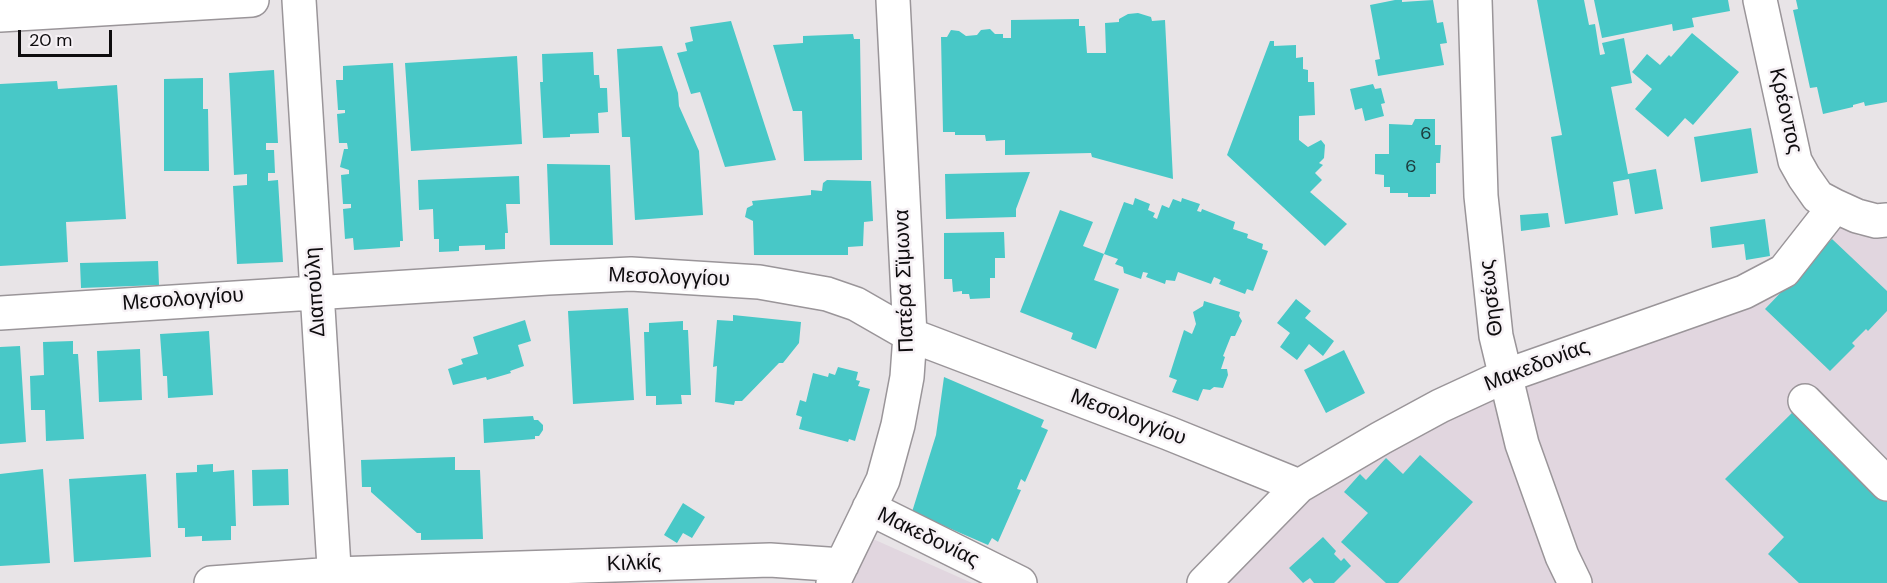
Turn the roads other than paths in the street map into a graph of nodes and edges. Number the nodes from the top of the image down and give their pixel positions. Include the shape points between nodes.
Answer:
1 (252, 0) edge
2 (299, 0) edge
3 (893, 0) edge
4 (1475, 0) edge
5 (1760, 0) edge
6 (0, 15) edge
7 (1835, 206) junction
8 (1887, 220) edge
9 (316, 291) junction
10 (0, 313) edge
11 (910, 335) junction
12 (1505, 376) junction
13 (1805, 401) dead end
14 (1887, 484) edge
15 (1299, 486) junction
16 (869, 508) junction
17 (837, 574) edge
18 (469, 576) edge
19 (334, 579) edge
20 (211, 583) edge
21 (1020, 583) edge
22 (1204, 583) edge
23 (1575, 583) edge

1 - 6 street
2 - 9 street, Διαπούλη
3 - 11 street, Πατέρα Σϊμωνα
4 - 12 street, Θησέως via 1481,196 1496,336
5 - 7 street, Κρέοντος via 1795,161 1818,197
7 - 8 street via 1857,216
7 - 12 street, Μακεδονίας via 1784,271 1744,292
9 - 10 street, Μεσολογγίου
9 - 11 street, Μεσολογγίου via 631,274 759,282 827,294 856,304
9 - 19 street, Διαπούλη
11 - 15 street, Μεσολογγίου
11 - 16 street, Πατέρα Σϊμωνα via 898,425 883,480
12 - 15 street, Μακεδονίας via 1391,432
12 - 23 street, Θησέως via 1522,444
13 - 14 street
15 - 22 street, Μακεδονίας
16 - 17 street, Πατέρα Σϊμωνα
16 - 21 street, Μακεδονίας
17 - 18 street, Κιλκίς via 770,560
18 - 19 street, Κιλκίς
19 - 20 street, Κιλκίς

